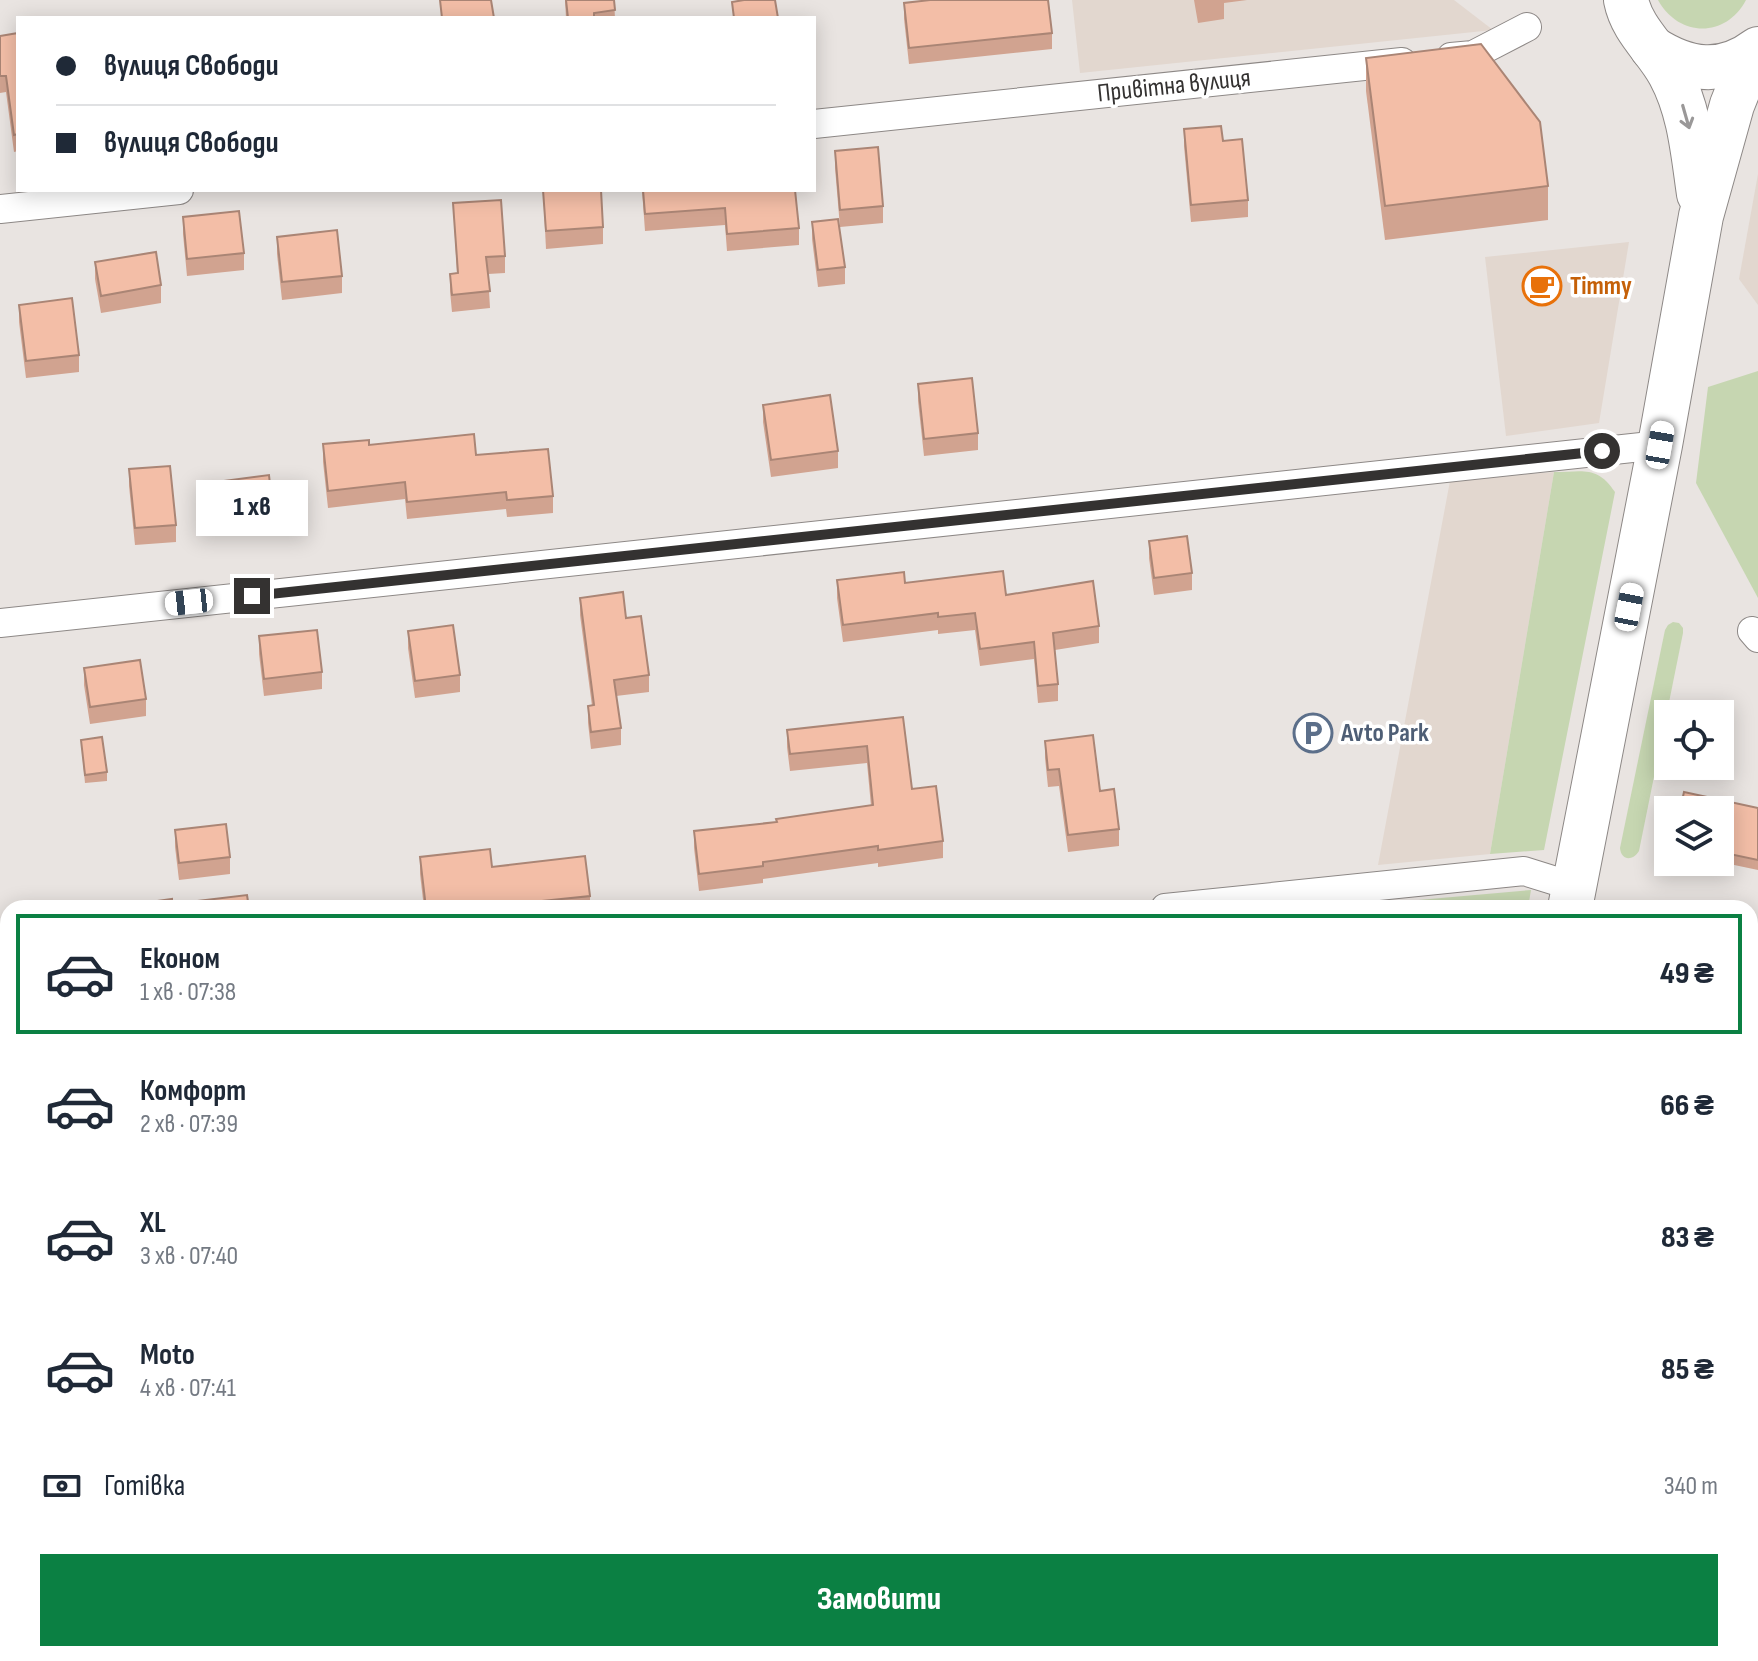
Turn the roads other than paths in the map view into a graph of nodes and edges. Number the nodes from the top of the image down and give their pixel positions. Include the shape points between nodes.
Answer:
1 (1626, 0) edge
2 (1527, 27) dead end
3 (1652, 48) junction
4 (1758, 50) edge
5 (816, 124) edge
6 (160, 192) edge
7 (0, 209) edge
8 (1701, 216) junction
9 (1660, 445) junction
10 (0, 623) edge
11 (1572, 897) edge
12 (1243, 900) edge

1 - 3 main road via 1637,31
2 - 5 street, Привітна вулиця via 1473,55
3 - 4 main road via 1671,60 1714,67
3 -> 8 main road via 1681,98
4 - 8 main road via 1732,105
6 - 7 street
8 - 9 main road
9 - 10 street
9 - 11 main road
11 - 12 street via 1524,871

